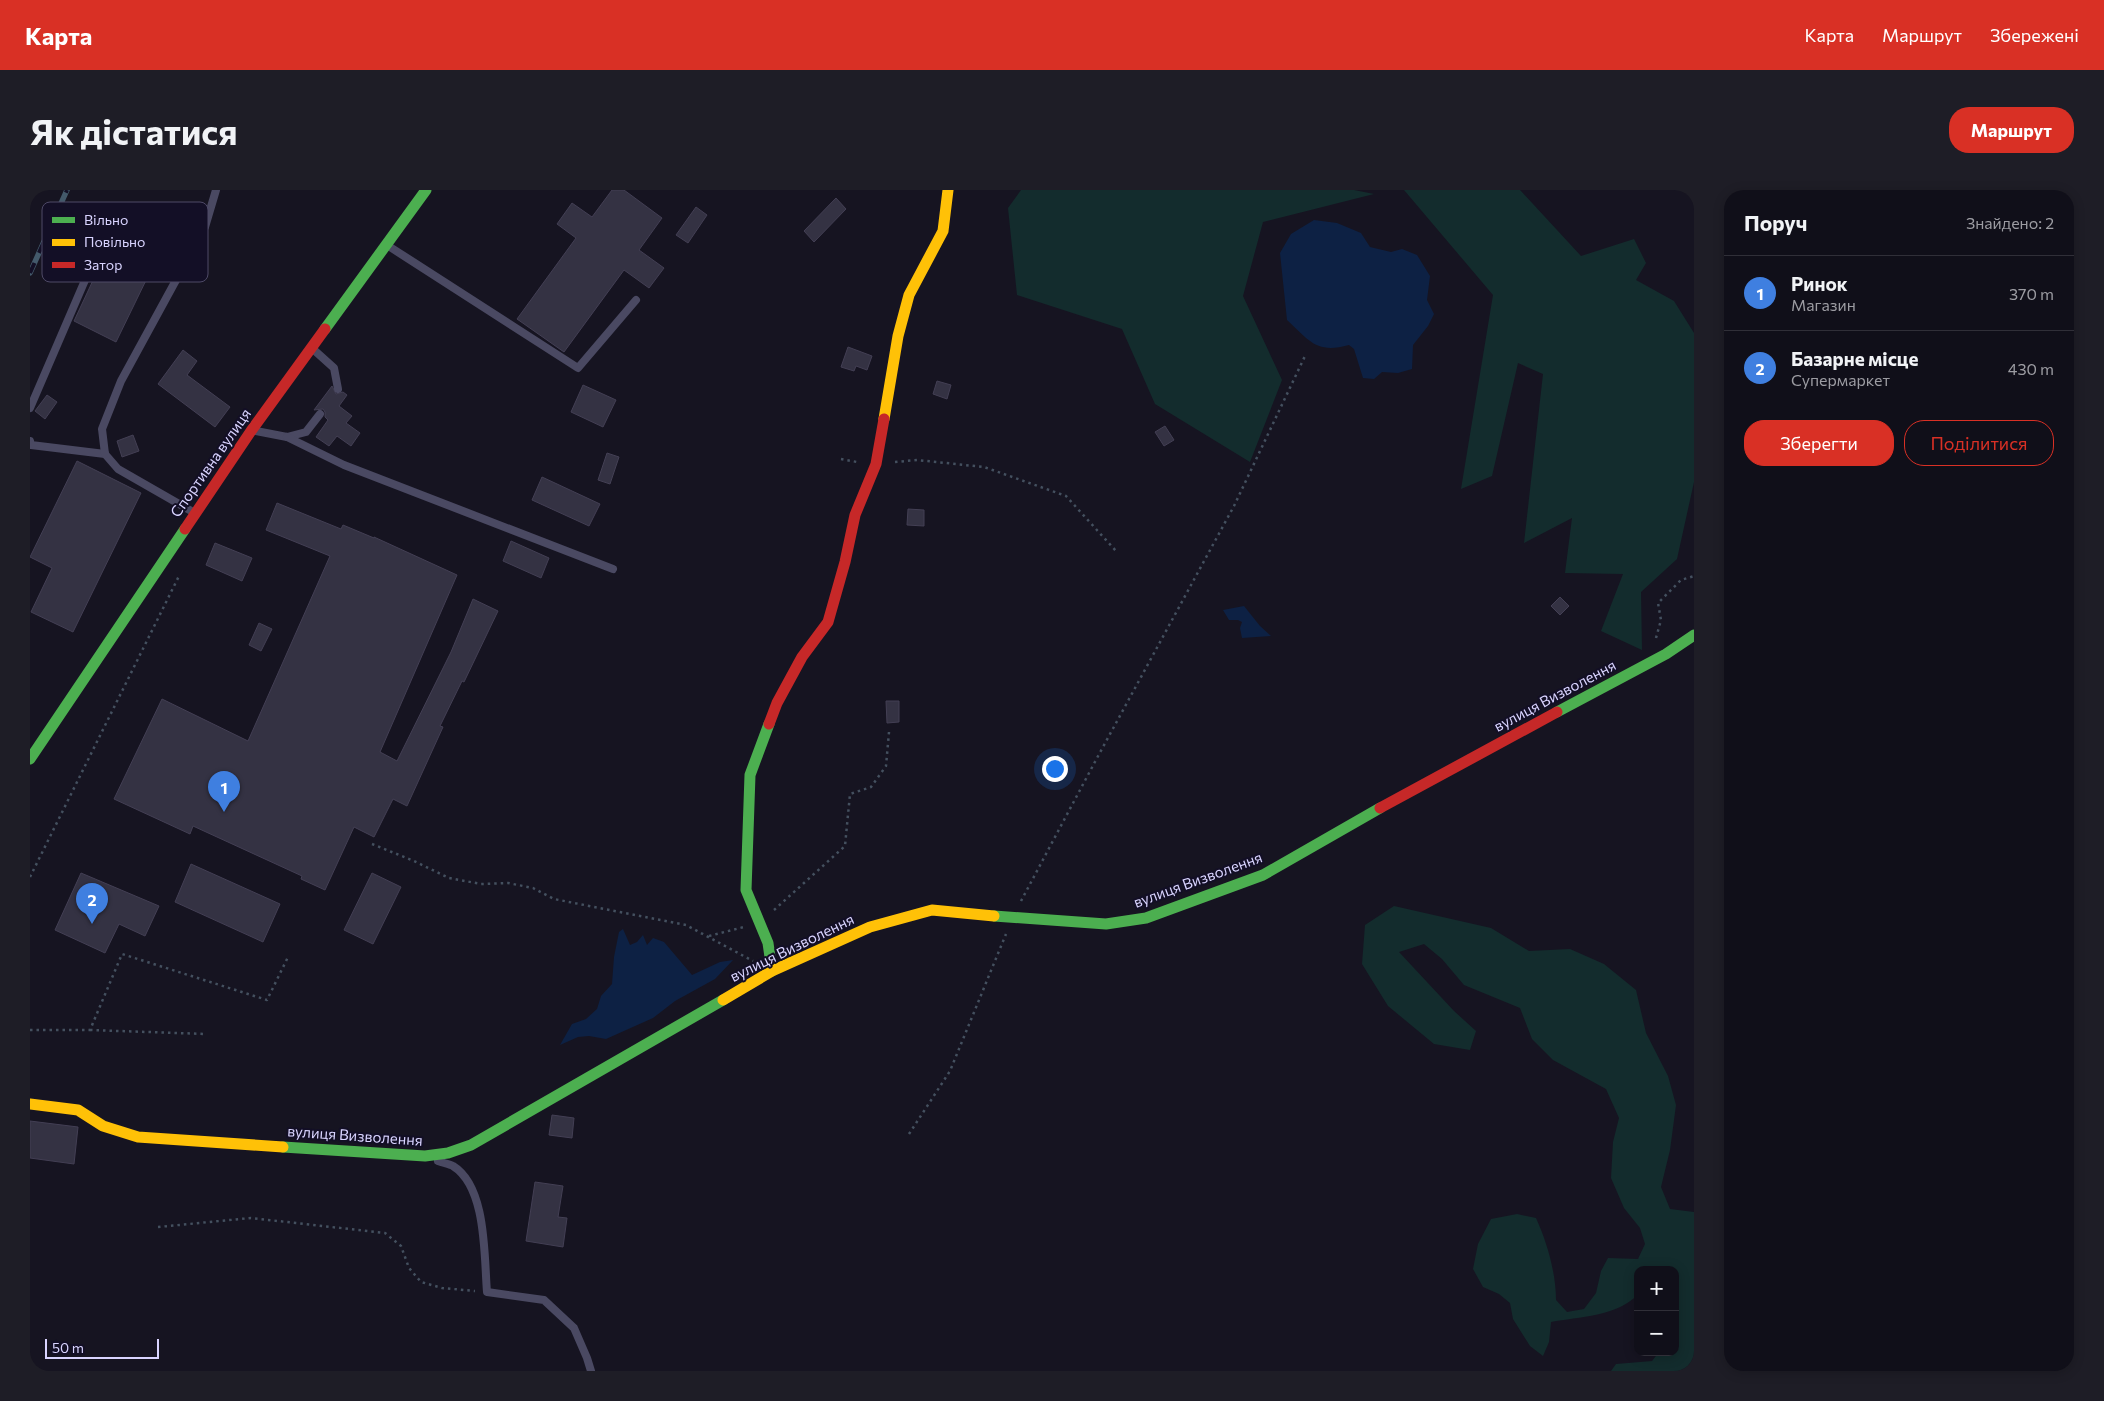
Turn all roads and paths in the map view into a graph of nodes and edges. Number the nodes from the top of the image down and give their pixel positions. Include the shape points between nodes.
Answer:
1 (216, 190) edge
2 (426, 190) edge
3 (948, 190) edge
4 (208, 217) edge
5 (386, 244) junction
6 (84, 282) edge
7 (175, 282) edge
8 (636, 300) dead end
9 (311, 348) junction
10 (1306, 356) dead end
11 (338, 389) dead end
12 (30, 408) edge
13 (320, 414) dead end
14 (252, 430) junction
15 (287, 437) junction
16 (30, 444) edge
17 (105, 454) junction
18 (842, 459) dead end
19 (876, 464) junction
20 (195, 512) junction
21 (1116, 551) dead end
22 (182, 569) dead end
23 (613, 569) dead end
24 (1694, 576) edge
25 (1694, 635) edge
26 (1649, 664) junction
27 (889, 732) dead end
28 (30, 759) edge
29 (372, 844) dead end
30 (30, 877) edge
31 (1013, 918) junction
32 (760, 922) junction
33 (709, 936) junction
34 (288, 957) dead end
35 (772, 971) junction
36 (30, 1030) edge
37 (90, 1030) junction
38 (206, 1034) dead end
39 (30, 1104) edge
40 (908, 1134) dead end
41 (424, 1156) junction
42 (158, 1228) dead end
43 (487, 1292) junction
44 (591, 1371) edge

1 - 4 lane
2 - 5 street, Спортивна вулиця
3 - 19 street via 943,231 908,295
5 - 8 lane via 578,368
5 - 9 street, Спортивна вулиця
6 - 12 lane
7 - 17 lane via 121,381 102,429
9 - 11 lane via 334,368
9 - 14 street, Спортивна вулиця
10 - 31 path via 1234,506
13 - 15 lane via 306,432
14 - 15 lane
14 - 20 street, Спортивна вулиця
15 - 23 lane via 344,465
16 - 17 lane
17 - 20 lane via 118,468
18 - 19 path
19 - 21 path via 917,460 984,467 1066,496
19 - 32 street via 856,515 828,622 802,657 777,703 750,775 746,890
20 - 28 street, Спортивна вулиця
22 - 30 path
24 - 26 path via 1681,580 1658,603 1661,620
25 - 26 street, вулиця Визволення
26 - 31 street, вулиця Визволення via 1404,794 1263,875 1146,918 1106,924
27 - 32 path via 886,766 871,787 850,794 845,846
29 - 33 path via 448,878 480,884 516,884 533,888 554,899 686,925
31 - 35 street, вулиця Визволення via 932,910 870,927
31 - 40 path via 950,1071
32 - 33 path
32 - 35 street via 768,943
33 - 35 path
34 - 37 path via 267,1000 122,954
35 - 41 street, вулиця Визволення via 471,1145 448,1153
36 - 37 path
37 - 38 path
39 - 41 street, вулиця Визволення via 78,1110 103,1126 138,1137
41 - 43 lane via 454,1167 472,1187 480,1212
42 - 43 path via 251,1218 385,1233 401,1246 409,1268 421,1282 442,1288
43 - 44 lane via 544,1300 574,1328

